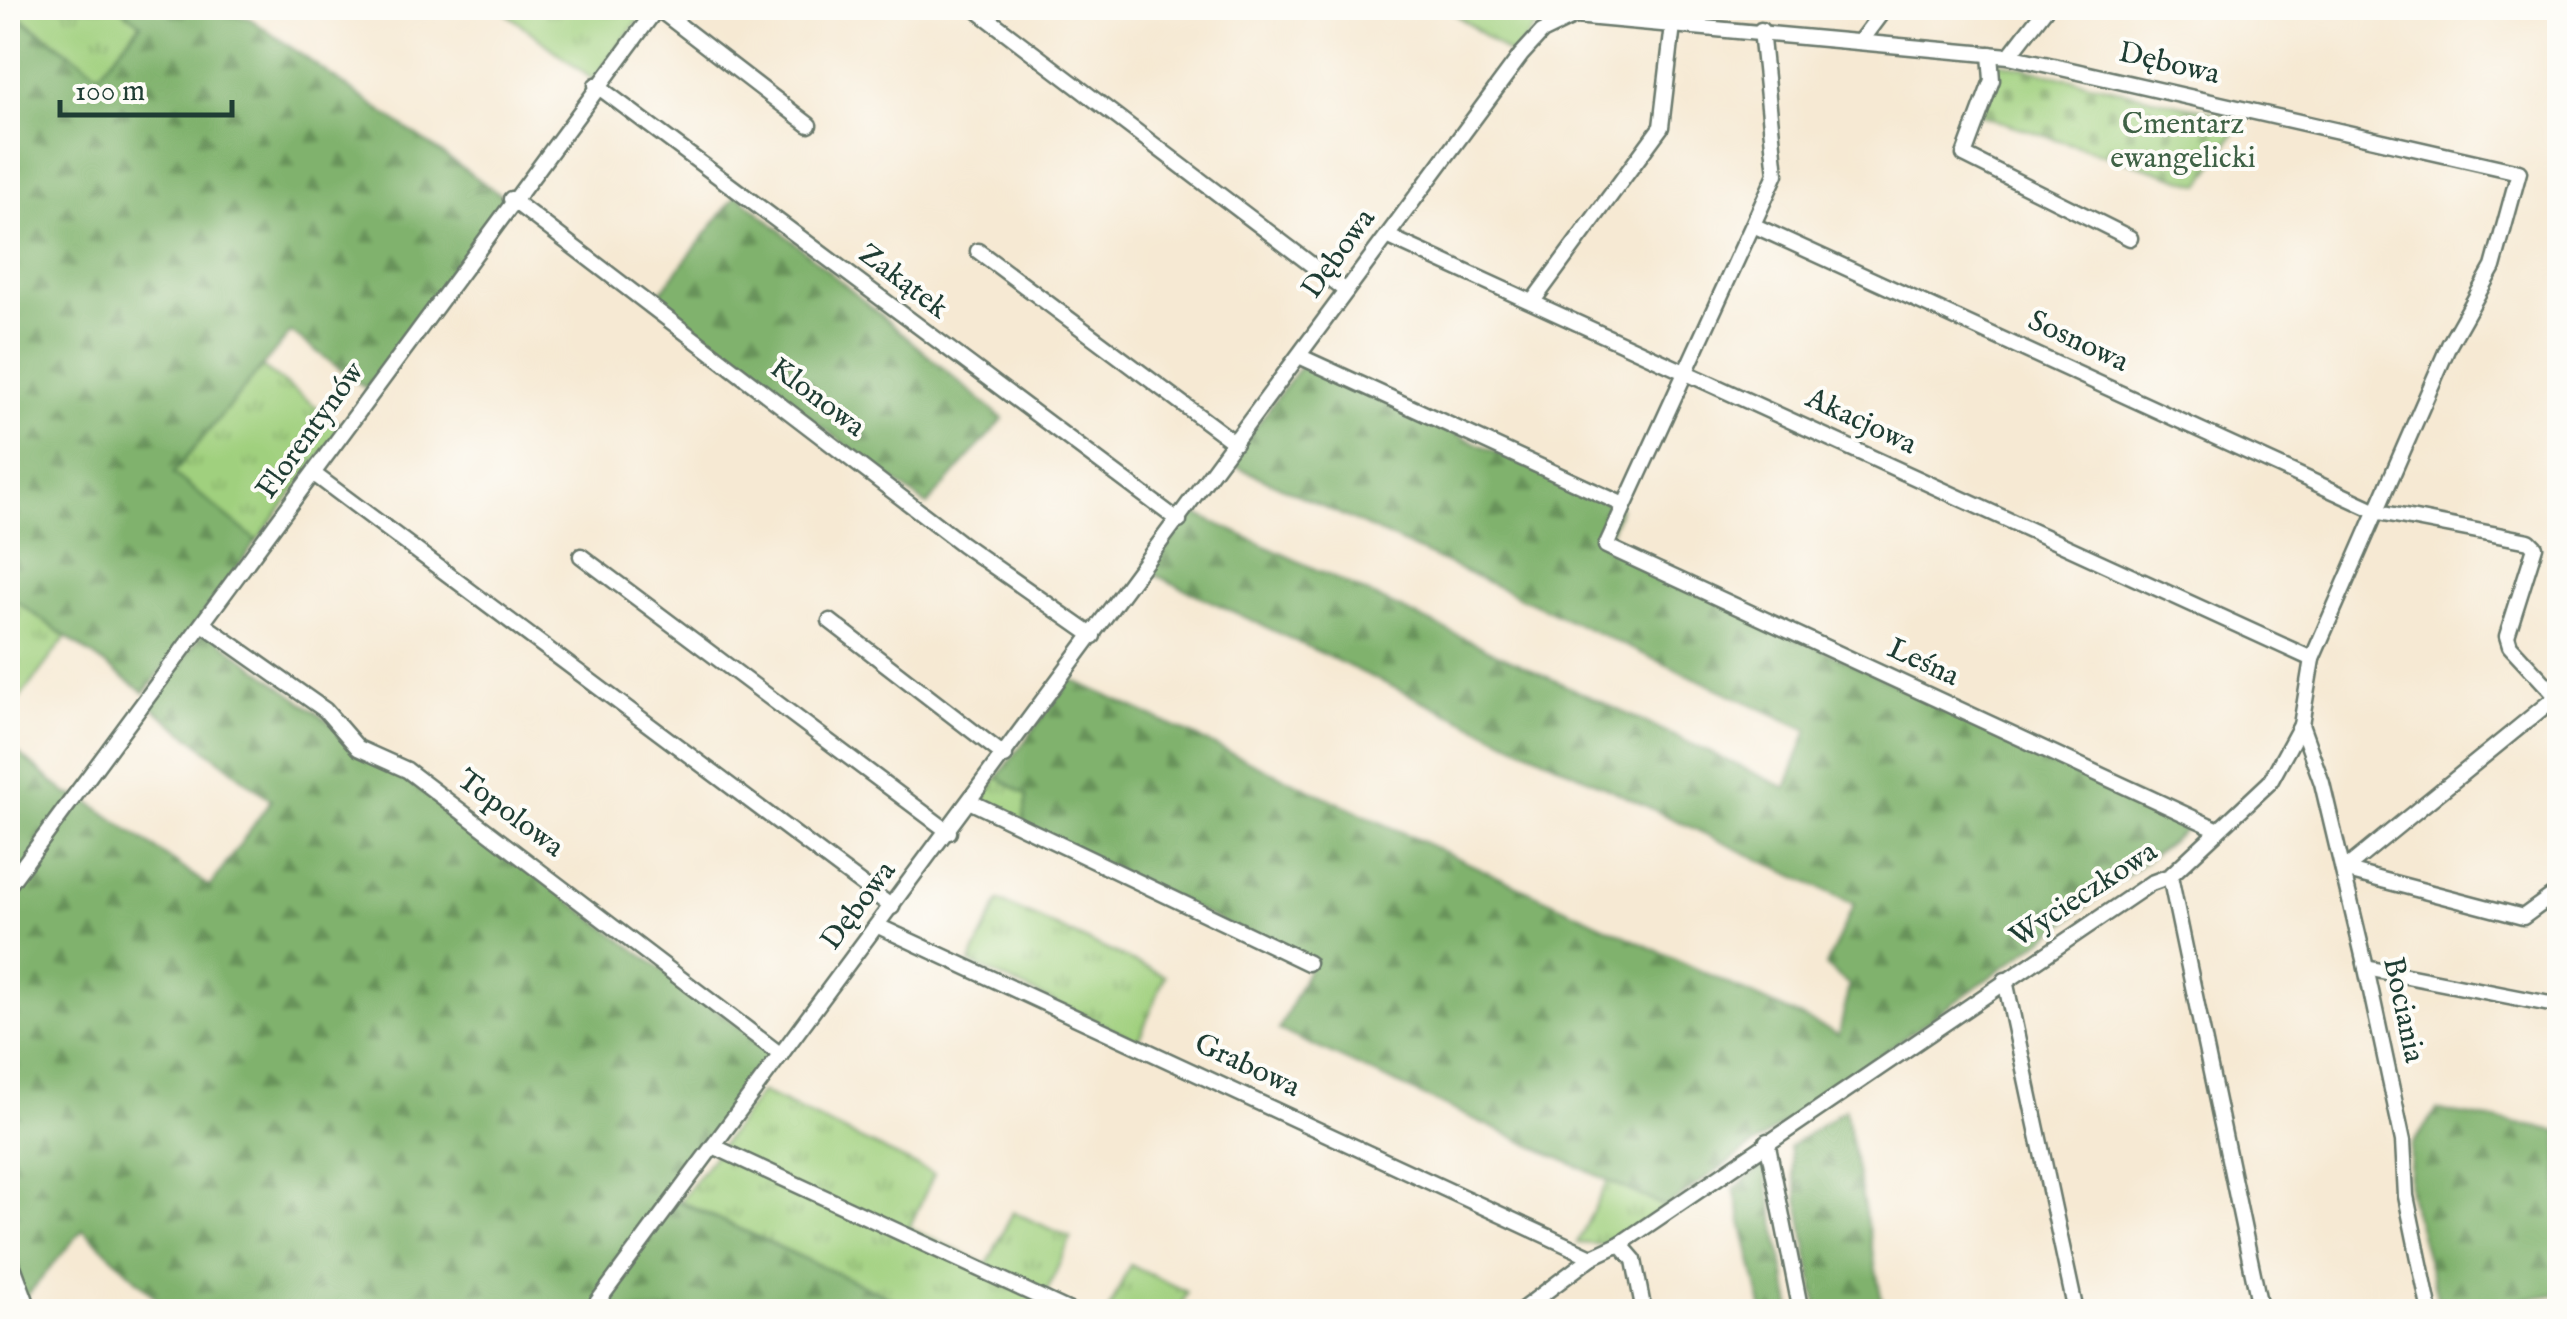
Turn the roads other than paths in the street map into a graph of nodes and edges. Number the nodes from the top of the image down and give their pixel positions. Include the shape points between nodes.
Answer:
1 (657, 8) edge
2 (974, 8) edge
3 (1885, 8) edge
4 (2046, 8) edge
5 (1561, 14) edge
6 (1673, 15) edge
7 (1761, 30) junction
8 (1860, 40) junction
9 (1990, 54) junction
10 (2009, 56) junction
11 (596, 85) junction
12 (809, 125) dead end
13 (2519, 172) joint
14 (511, 200) junction
15 (1753, 225) junction
16 (1387, 236) junction
17 (2130, 238) dead end
18 (978, 251) dead end
19 (1346, 291) junction
20 (1533, 301) junction
21 (1299, 356) junction
22 (1687, 372) junction
23 (1235, 443) junction
24 (314, 474) junction
25 (1624, 505) junction
26 (2378, 512) junction
27 (1178, 521) junction
28 (581, 556) dead end
29 (830, 621) dead end
30 (203, 624) junction
31 (1093, 636) junction
32 (2312, 659) junction
33 (2558, 698) edge
34 (2301, 726) junction
35 (1005, 756) junction
36 (971, 802) junction
37 (2217, 829) junction
38 (949, 832) junction
39 (2344, 870) junction
40 (2170, 876) junction
41 (8, 886) edge
42 (2560, 890) edge
43 (892, 907) junction
44 (878, 926) junction
45 (1308, 963) dead end
46 (2366, 968) junction
47 (2005, 980) junction
48 (2560, 1006) edge
49 (781, 1056) junction
50 (1767, 1141) junction
51 (712, 1146) junction
52 (1620, 1244) junction
53 (1592, 1256) junction
54 (8, 1261) edge
55 (28, 1312) edge
56 (590, 1312) edge
57 (1072, 1312) edge
58 (1519, 1312) edge
59 (1644, 1312) edge
60 (1801, 1312) edge
61 (2076, 1312) edge
62 (2260, 1312) edge
63 (2430, 1312) edge

1 - 11 street, Florentynów
1 - 12 street
2 - 19 street
3 - 8 street
4 - 10 street
5 - 6 street, Dębowa
5 - 16 street, Dębowa via 1521,56
6 - 7 street, Dębowa
6 - 20 street via 1661,127
7 - 8 street, Dębowa
7 - 15 street via 1776,174
8 - 9 street, Dębowa
9 - 10 street, Dębowa
9 - 17 street via 1992,80 1964,155
10 - 13 street, Dębowa
11 - 14 street, Florentynów
11 - 27 street, Zakątek
13 - 26 street, Wycieczkowa via 2493,268 2449,345
14 - 24 street, Florentynów
14 - 31 street, Klonowa
15 - 22 street
15 - 26 street, Sosnowa
16 - 19 street, Dębowa
16 - 20 street, Akacjowa
18 - 23 street
19 - 21 street, Dębowa
20 - 22 street, Akacjowa
21 - 23 street, Dębowa
21 - 25 street
22 - 25 street
22 - 32 street, Akacjowa
23 - 27 street, Dębowa
24 - 30 street, Florentynów
24 - 43 street
25 - 37 street, Leśna via 1606,546
26 - 32 street, Wycieczkowa
26 - 33 street, Sosnowa via 2535,547 2507,636
27 - 31 street, Dębowa
28 - 38 street
29 - 35 street
30 - 41 street, Florentynów
30 - 49 street, Topolowa via 325,710 358,748 406,770
31 - 35 street, Dębowa
32 - 34 street, Wycieczkowa
33 - 39 street
34 - 37 street, Wycieczkowa via 2270,782
34 - 39 street, Bociania
35 - 36 street, Dębowa
36 - 38 street, Dębowa
36 - 45 street
37 - 40 street, Wycieczkowa
38 - 43 street, Dębowa
39 - 42 street via 2522,917
39 - 46 street, Bociania
40 - 47 street, Wycieczkowa
40 - 62 street
43 - 44 street, Dębowa
44 - 49 street, Dębowa
44 - 53 street, Grabowa
46 - 48 street
46 - 63 street, Bociania
47 - 50 street, Wycieczkowa
47 - 61 street
49 - 51 street, Dębowa
50 - 52 street, Wycieczkowa
50 - 60 street
51 - 56 street, Dębowa
51 - 57 street
52 - 53 street, Wycieczkowa
52 - 59 street via 1634,1260
53 - 58 street, Wycieczkowa
54 - 55 main road

